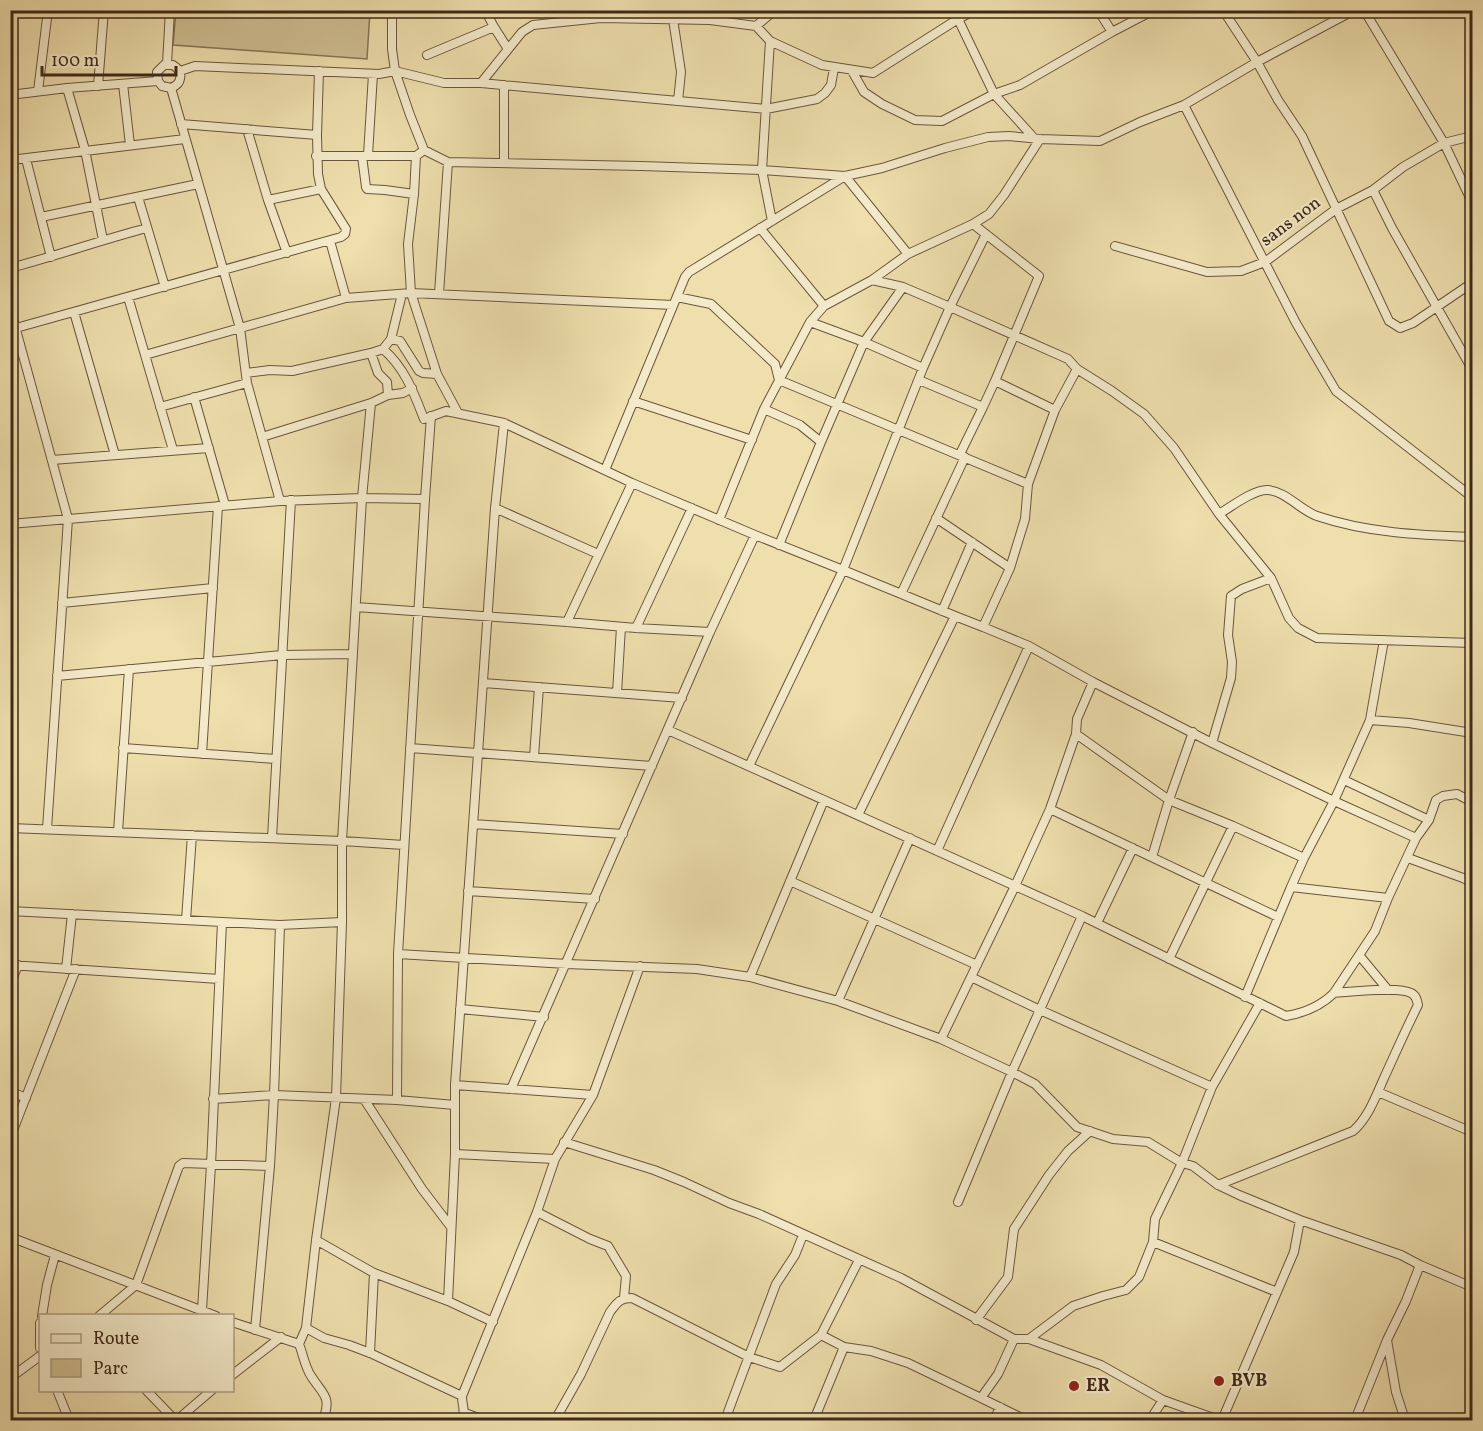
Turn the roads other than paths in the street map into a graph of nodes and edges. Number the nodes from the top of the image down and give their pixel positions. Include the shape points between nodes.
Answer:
1 (48, 10) edge
2 (72, 10) edge
3 (170, 10) edge
4 (392, 10) edge
5 (485, 10) edge
6 (707, 10) edge
7 (775, 10) edge
8 (975, 10) edge
9 (1098, 10) edge
10 (1154, 10) edge
11 (1223, 10) edge
12 (1357, 11) edge
13 (104, 12) edge
14 (600, 14) edge
15 (673, 19) junction
16 (958, 19) junction
17 (710, 20) junction
18 (756, 26) junction
19 (494, 27) junction
20 (1112, 32) junction
21 (770, 41) junction
22 (508, 49) junction
23 (427, 56) dead end
24 (1257, 62) junction
25 (167, 64) junction
26 (834, 68) junction
27 (180, 71) junction
28 (319, 71) junction
29 (395, 71) junction
30 (852, 71) junction
31 (373, 74) junction
32 (158, 81) junction
33 (481, 83) junction
34 (123, 84) junction
35 (504, 85) junction
36 (98, 86) junction
37 (67, 88) junction
38 (171, 88) junction
39 (38, 91) junction
40 (994, 94) junction
41 (10, 95) edge
42 (678, 101) junction
43 (1184, 105) junction
44 (766, 109) junction
45 (181, 124) junction
46 (248, 129) junction
47 (317, 135) junction
48 (1473, 136) edge
49 (185, 139) junction
50 (1037, 139) junction
51 (1444, 143) junction
52 (130, 145) junction
53 (85, 150) junction
54 (424, 150) junction
55 (365, 155) junction
56 (316, 156) junction
57 (416, 156) junction
58 (26, 159) junction
59 (10, 160) edge
60 (448, 162) junction
61 (504, 163) junction
62 (762, 170) junction
63 (845, 176) junction
64 (198, 184) junction
65 (321, 189) junction
66 (1373, 190) junction
67 (414, 194) junction
68 (138, 197) junction
69 (268, 200) junction
70 (1473, 202) edge
71 (97, 205) junction
72 (1336, 209) junction
73 (41, 217) junction
74 (772, 221) junction
75 (973, 224) junction
76 (147, 228) junction
77 (760, 228) junction
78 (986, 234) junction
79 (104, 240) junction
80 (330, 241) junction
81 (1115, 246) dead end
82 (287, 253) junction
83 (908, 255) junction
84 (51, 257) junction
85 (1265, 262) junction
86 (10, 268) edge
87 (224, 271) junction
88 (872, 280) junction
89 (1473, 283) edge
90 (165, 287) junction
91 (903, 287) junction
92 (406, 293) junction
93 (439, 294) junction
94 (128, 297) junction
95 (346, 298) junction
96 (675, 301) junction
97 (824, 306) junction
98 (950, 307) junction
99 (1437, 307) junction
100 (10, 308) edge
101 (74, 312) junction
102 (810, 322) junction
103 (16, 328) junction
104 (240, 328) junction
105 (1014, 336) junction
106 (391, 339) junction
107 (864, 342) junction
108 (20, 344) junction
109 (10, 347) edge
110 (383, 349) junction
111 (371, 353) junction
112 (145, 356) junction
113 (924, 368) junction
114 (1077, 369) junction
115 (1473, 369) edge
116 (437, 374) junction
117 (246, 378) junction
118 (779, 380) junction
119 (919, 380) junction
120 (995, 381) junction
121 (412, 388) junction
122 (388, 395) junction
123 (194, 397) junction
124 (633, 401) junction
125 (371, 403) junction
126 (837, 404) junction
127 (160, 407) junction
128 (983, 407) junction
129 (764, 409) junction
130 (1054, 410) junction
131 (458, 413) junction
132 (431, 416) junction
133 (504, 423) junction
134 (899, 430) junction
135 (262, 437) junction
136 (752, 440) junction
137 (821, 442) junction
138 (209, 448) junction
139 (173, 450) junction
140 (115, 455) junction
141 (962, 455) junction
142 (52, 460) junction
143 (604, 470) junction
144 (632, 483) junction
145 (1028, 484) junction
146 (1473, 497) edge
147 (362, 498) junction
148 (425, 499) junction
149 (291, 500) junction
150 (280, 501) junction
151 (222, 506) junction
152 (495, 508) junction
153 (692, 508) junction
154 (1219, 514) junction
155 (936, 518) junction
156 (68, 519) junction
157 (719, 520) junction
158 (10, 524) edge
159 (755, 536) junction
160 (1473, 537) edge
161 (972, 542) junction
162 (779, 545) junction
163 (598, 554) junction
164 (1010, 568) junction
165 (843, 570) junction
166 (1270, 578) junction
167 (213, 588) junction
168 (901, 594) junction
169 (62, 603) junction
170 (356, 607) junction
171 (942, 610) junction
172 (418, 612) junction
173 (487, 616) junction
174 (954, 616) junction
175 (567, 622) junction
176 (621, 627) junction
177 (982, 627) junction
178 (636, 628) junction
179 (710, 632) junction
180 (1384, 640) junction
181 (1473, 643) edge
182 (1029, 646) junction
183 (353, 654) junction
184 (282, 655) junction
185 (208, 662) junction
186 (129, 669) junction
187 (57, 676) junction
188 (1093, 682) junction
189 (483, 683) junction
190 (539, 687) junction
191 (617, 693) junction
192 (682, 698) junction
193 (1370, 720) junction
194 (668, 730) junction
195 (1193, 732) junction
196 (1473, 733) edge
197 (1076, 734) junction
198 (1212, 743) junction
199 (123, 748) junction
200 (410, 748) junction
201 (478, 753) junction
202 (202, 754) junction
203 (534, 757) junction
204 (276, 759) junction
205 (652, 766) junction
206 (748, 766) junction
207 (1344, 780) junction
208 (825, 800) junction
209 (1169, 800) junction
210 (1334, 801) junction
211 (1473, 802) edge
212 (1050, 809) junction
213 (858, 815) junction
214 (1429, 820) junction
215 (473, 824) junction
216 (1233, 825) junction
217 (10, 828) edge
218 (47, 829) junction
219 (118, 832) junction
220 (623, 834) junction
221 (192, 835) junction
222 (272, 838) junction
223 (910, 838) junction
224 (1416, 838) junction
225 (342, 842) junction
226 (404, 845) junction
227 (1133, 848) junction
228 (937, 851) junction
229 (1152, 858) junction
230 (1304, 858) junction
231 (1408, 858) junction
232 (1473, 876) edge
233 (1463, 878) junction
234 (790, 881) junction
235 (1205, 883) junction
236 (1473, 883) edge
237 (1015, 886) junction
238 (1291, 887) junction
239 (468, 891) junction
240 (1388, 898) junction
241 (595, 899) junction
242 (10, 911) edge
243 (72, 914) junction
244 (1082, 916) junction
245 (1278, 917) junction
246 (875, 918) junction
247 (186, 920) junction
248 (222, 922) junction
249 (342, 922) junction
250 (1097, 923) junction
251 (280, 925) junction
252 (398, 954) junction
253 (1359, 955) junction
254 (464, 958) junction
255 (1169, 959) junction
256 (567, 964) junction
257 (977, 964) junction
258 (14, 965) edge
259 (640, 966) junction
260 (66, 969) junction
261 (76, 969) junction
262 (750, 977) junction
263 (971, 977) junction
264 (219, 979) junction
265 (10, 985) edge
266 (1388, 990) junction
267 (1334, 993) junction
268 (1245, 997) junction
269 (838, 1001) junction
270 (1260, 1004) junction
271 (460, 1009) junction
272 (1040, 1010) junction
273 (544, 1017) junction
274 (941, 1039) junction
275 (1012, 1072) junction
276 (455, 1085) junction
277 (1212, 1087) junction
278 (512, 1089) junction
279 (10, 1091) edge
280 (1378, 1092) junction
281 (274, 1095) junction
282 (593, 1095) junction
283 (26, 1098) junction
284 (336, 1098) junction
285 (213, 1099) junction
286 (364, 1099) junction
287 (397, 1100) junction
288 (455, 1105) junction
289 (1090, 1131) junction
290 (1473, 1132) edge
291 (10, 1138) edge
292 (564, 1142) junction
293 (455, 1154) junction
294 (555, 1159) junction
295 (1182, 1163) junction
296 (211, 1165) junction
297 (270, 1166) junction
298 (1218, 1185) junction
299 (958, 1202) dead end
300 (537, 1212) junction
301 (1300, 1220) junction
302 (451, 1227) junction
303 (803, 1234) junction
304 (10, 1237) edge
305 (316, 1240) junction
306 (1153, 1242) junction
307 (55, 1256) junction
308 (859, 1260) junction
309 (1420, 1265) junction
310 (374, 1274) junction
311 (136, 1286) junction
312 (1473, 1287) edge
313 (1277, 1292) junction
314 (624, 1298) junction
315 (448, 1301) junction
316 (202, 1310) junction
317 (42, 1314) edge
318 (101, 1314) edge
319 (211, 1314) edge
320 (976, 1320) junction
321 (493, 1322) junction
322 (234, 1323) edge
323 (306, 1328) junction
324 (255, 1330) junction
325 (821, 1335) junction
326 (281, 1337) junction
327 (1014, 1339) junction
328 (1029, 1339) junction
329 (1387, 1340) junction
330 (299, 1344) junction
331 (844, 1347) junction
332 (370, 1353) junction
333 (39, 1357) edge
334 (749, 1357) junction
335 (234, 1373) edge
336 (10, 1378) edge
337 (58, 1392) edge
338 (148, 1392) edge
339 (210, 1392) edge
340 (462, 1396) junction
341 (981, 1398) junction
342 (1164, 1400) junction
343 (1000, 1407) junction
344 (464, 1417) edge
345 (69, 1420) edge
346 (176, 1420) edge
347 (323, 1420) edge
348 (484, 1420) edge
349 (555, 1420) edge
350 (725, 1420) edge
351 (814, 1420) edge
352 (994, 1420) edge
353 (1026, 1420) edge
354 (1150, 1420) edge
355 (1221, 1420) edge
356 (1355, 1420) edge
357 (1405, 1420) edge

1 - 39 street
2 - 13 street
3 - 25 street
4 - 29 street
5 - 19 street
6 - 17 street
7 - 18 street
8 - 16 street
9 - 20 street
10 - 20 street
11 - 24 street
12 - 24 street
12 - 51 street via 1367,15
13 - 36 street
14 - 15 street
14 - 22 street via 533,25
15 - 17 street
15 - 42 street via 681,72
16 - 30 street via 873,73
16 - 40 street
17 - 18 street
18 - 21 street
19 - 22 street
19 - 23 street
20 - 40 street via 1020,85
21 - 26 street
21 - 44 street
22 - 33 street
24 - 43 street
24 - 72 street via 1302,136
25 - 27 street
25 - 32 street via 158,72
26 - 30 street
26 - 44 street via 831,85 817,99
27 - 28 street via 195,66
27 - 38 street via 178,84
28 - 31 street
28 - 47 street
29 - 31 street
29 - 33 street via 444,83
29 - 54 street
30 - 40 street via 864,92 915,120 942,121
31 - 55 street
32 - 34 street
32 - 38 street
33 - 35 street
34 - 36 street
34 - 52 street
35 - 42 street
35 - 61 street
36 - 37 street
37 - 39 street
37 - 53 street
38 - 45 street
39 - 41 street
40 - 50 street
42 - 44 street
43 - 50 street via 1100,141
43 - 85 street
44 - 62 street
45 - 46 street
45 - 49 street
46 - 47 street
46 - 69 street
47 - 56 street
48 - 51 street, sans non
49 - 52 street
49 - 64 street
50 - 63 street via 988,137
50 - 75 street via 1004,195 989,214
51 - 66 street, sans non
51 - 70 street
52 - 53 street
53 - 58 street
53 - 71 street
54 - 57 street
54 - 60 street
55 - 56 street
55 - 57 street
55 - 67 street via 368,189
56 - 65 street
57 - 67 street
58 - 59 street
58 - 73 street
60 - 61 street
60 - 93 street
61 - 62 street
62 - 63 street
62 - 74 street
63 - 74 street
63 - 83 street
64 - 68 street
64 - 87 street
65 - 69 street
65 - 80 street via 346,229 341,237
66 - 72 street, sans non
66 - 99 street
67 - 92 street
68 - 71 street
68 - 76 street
69 - 82 street
71 - 73 street
71 - 79 street
72 - 85 street, sans non
72 - 99 street via 1389,321 1400,328
73 - 84 street
74 - 77 street
75 - 78 street
75 - 83 street
76 - 79 street
76 - 90 street
77 - 96 street via 689,272
77 - 97 street
78 - 98 street
78 - 105 street via 1039,276
79 - 84 street
80 - 82 street
80 - 95 street
81 - 85 street, sans non via 1207,272 1241,272
82 - 87 street
83 - 88 street
84 - 86 street
85 - 146 street via 1336,391
87 - 90 street
87 - 104 street
88 - 91 street
88 - 97 street
89 - 99 street
90 - 94 street
91 - 98 street
91 - 107 street
92 - 93 street
92 - 95 street
92 - 106 street
92 - 116 street
93 - 96 street
94 - 101 street
94 - 112 street
95 - 104 street
96 - 118 street via 711,304 775,364
96 - 124 street
97 - 102 street
98 - 105 street
98 - 113 street
99 - 115 street
100 - 103 street
101 - 103 street
101 - 140 street
102 - 107 street
102 - 118 street
103 - 108 street
104 - 112 street
104 - 117 street
105 - 114 street via 1068,359
105 - 120 street
106 - 110 street
106 - 116 street via 400,342 419,371
107 - 113 street
107 - 126 street
108 - 109 street
108 - 142 street
110 - 111 street
110 - 121 street via 399,365
111 - 117 street via 292,371 270,370
111 - 122 street via 378,373 387,382
112 - 127 street
113 - 119 street
114 - 130 street
114 - 154 street via 1144,414 1174,448
116 - 131 street
117 - 123 street
117 - 135 street
118 - 126 street
118 - 129 street
119 - 128 street
119 - 134 street
120 - 128 street
120 - 130 street
121 - 122 street
121 - 132 street via 424,419
122 - 125 street
123 - 127 street
123 - 138 street
124 - 136 street
124 - 143 street
125 - 135 street
125 - 147 street
126 - 134 street
126 - 137 street
127 - 139 street
128 - 141 street
129 - 136 street
129 - 137 street via 800,425
130 - 145 street
131 - 132 street via 446,411
131 - 133 street
132 - 148 street
133 - 143 street
133 - 152 street
134 - 141 street
134 - 165 street
135 - 150 street
136 - 157 street
137 - 162 street
138 - 139 street
138 - 151 street
139 - 140 street
140 - 142 street
141 - 145 street
141 - 155 street
142 - 156 street
143 - 144 street
144 - 153 street
144 - 163 street
145 - 164 street via 1024,519
147 - 148 street
147 - 149 street
147 - 170 street
148 - 172 street
149 - 150 street
149 - 184 street
150 - 151 street
151 - 156 street
151 - 167 street
152 - 163 street
152 - 173 street
153 - 157 street
153 - 178 street
154 - 160 street via 1254,493 1267,490 1282,494 1316,516 1356,526 1395,533
154 - 166 street
155 - 161 street
155 - 168 street
156 - 158 street
156 - 169 street
157 - 159 street
159 - 162 street
159 - 179 street
161 - 164 street
161 - 171 street
162 - 165 street
163 - 175 street
164 - 177 street
165 - 168 street
165 - 206 street
166 - 180 street via 1298,628 1317,638
166 - 198 street via 1232,596 1228,634 1231,678
167 - 169 street
167 - 185 street
168 - 171 street
169 - 187 street
170 - 172 street
170 - 183 street
171 - 174 street
172 - 173 street
172 - 200 street
173 - 175 street
173 - 189 street
174 - 177 street
174 - 213 street
175 - 176 street
176 - 178 street
176 - 191 street
177 - 182 street
178 - 179 street
179 - 192 street
180 - 181 street
180 - 193 street
182 - 188 street
182 - 228 street
183 - 184 street
183 - 225 street
184 - 185 street
184 - 204 street
185 - 186 street
185 - 202 street
186 - 187 street
186 - 199 street
187 - 218 street
188 - 195 street
188 - 197 street via 1077,718
189 - 190 street
189 - 201 street
190 - 191 street
190 - 203 street
191 - 192 street
192 - 194 street
193 - 196 street
193 - 207 street
194 - 205 street
194 - 206 street
195 - 198 street
195 - 209 street
197 - 209 street
197 - 212 street
198 - 210 street
199 - 202 street
199 - 219 street
200 - 201 street
200 - 226 street
201 - 203 street
201 - 215 street
202 - 204 street
203 - 205 street
204 - 222 street
205 - 220 street
206 - 208 street
207 - 210 street
207 - 214 street
208 - 213 street
208 - 234 street
209 - 216 street
209 - 229 street
210 - 224 street
210 - 230 street
211 - 214 street via 1457,794 1443,796 1436,800
212 - 227 street
212 - 237 street
213 - 223 street
214 - 224 street
215 - 220 street
215 - 239 street
216 - 230 street
216 - 235 street
217 - 218 street
218 - 219 street
219 - 221 street
220 - 241 street
221 - 222 street
221 - 247 street
222 - 225 street
223 - 228 street
223 - 246 street
224 - 231 street
225 - 226 street
225 - 249 street
226 - 252 street
227 - 229 street
227 - 250 street
228 - 237 street
229 - 235 street
230 - 238 street
231 - 233 street
231 - 240 street
232 - 233 street
233 - 236 street
234 - 246 street
234 - 262 street
235 - 245 street
235 - 255 street
237 - 244 street
237 - 257 street
238 - 240 street
238 - 245 street
239 - 241 street
239 - 254 street
240 - 253 street via 1375,931
241 - 256 street
242 - 243 street
243 - 247 street
243 - 260 street
244 - 250 street
244 - 272 street
245 - 268 street
246 - 257 street
246 - 269 street
247 - 248 street
248 - 251 street
248 - 264 street
249 - 251 street
249 - 284 street
250 - 255 street
251 - 281 street
252 - 254 street
252 - 287 street
253 - 266 street
253 - 267 street
254 - 256 street
254 - 271 street
255 - 268 street
256 - 259 street
256 - 273 street
257 - 263 street
258 - 260 street
258 - 265 street
259 - 262 street
259 - 282 street
260 - 261 street
261 - 264 street
261 - 283 street
262 - 269 street
263 - 272 street
263 - 274 street
264 - 285 street
266 - 267 street
266 - 280 street via 1411,993 1418,1005
267 - 270 street via 1326,1002 1286,1016
268 - 270 street
269 - 274 street
270 - 277 street
271 - 273 street
271 - 276 street
272 - 275 street
272 - 277 street
273 - 278 street
274 - 275 street
275 - 289 street via 1035,1084 1077,1126
275 - 299 street
276 - 278 street
276 - 288 street
277 - 295 street
278 - 282 street
279 - 283 street
280 - 290 street
280 - 298 street via 1353,1131
281 - 284 street
281 - 285 street
281 - 297 street
282 - 292 street
283 - 291 street
284 - 286 street
284 - 305 street
285 - 296 street
286 - 287 street
286 - 302 street via 422,1190
287 - 288 street
288 - 293 street
289 - 295 street via 1113,1139 1148,1142
289 - 320 street via 1049,1175 1014,1229 1008,1277
292 - 294 street
292 - 303 street via 654,1170
293 - 294 street
293 - 302 street
294 - 300 street
295 - 298 street via 1193,1166
295 - 306 street via 1155,1219
296 - 297 street
296 - 311 street via 179,1166
296 - 316 street
297 - 324 street
298 - 301 street
300 - 314 street via 608,1246 626,1276
300 - 321 street
301 - 309 street
301 - 313 street via 1294,1252
302 - 315 street
303 - 308 street
303 - 334 street via 776,1284
304 - 307 street
305 - 310 street
305 - 323 street
306 - 313 street
306 - 328 street via 1139,1277 1126,1290 1073,1306
307 - 311 street
307 - 317 street
308 - 320 street via 901,1278
308 - 325 street
309 - 312 street
309 - 329 street
310 - 315 street
310 - 332 street
311 - 316 street
311 - 318 street
313 - 355 street
314 - 334 street via 632,1298
314 - 349 street via 610,1312
315 - 321 street
316 - 319 street
320 - 327 street
321 - 340 street
322 - 324 street
323 - 330 street
323 - 332 street
324 - 326 street
325 - 331 street
325 - 334 street via 780,1367
326 - 330 street
326 - 335 street
327 - 328 street
327 - 341 street via 998,1374
328 - 342 street via 1101,1365
329 - 356 street
329 - 357 street
330 - 347 street via 310,1375 328,1406
331 - 341 street via 908,1363
331 - 351 street
332 - 340 street
333 - 336 street
334 - 350 street
337 - 345 street
338 - 346 street
339 - 346 street
340 - 344 street
341 - 343 street
342 - 354 street
342 - 355 street
343 - 352 street
343 - 353 street
344 - 348 street

